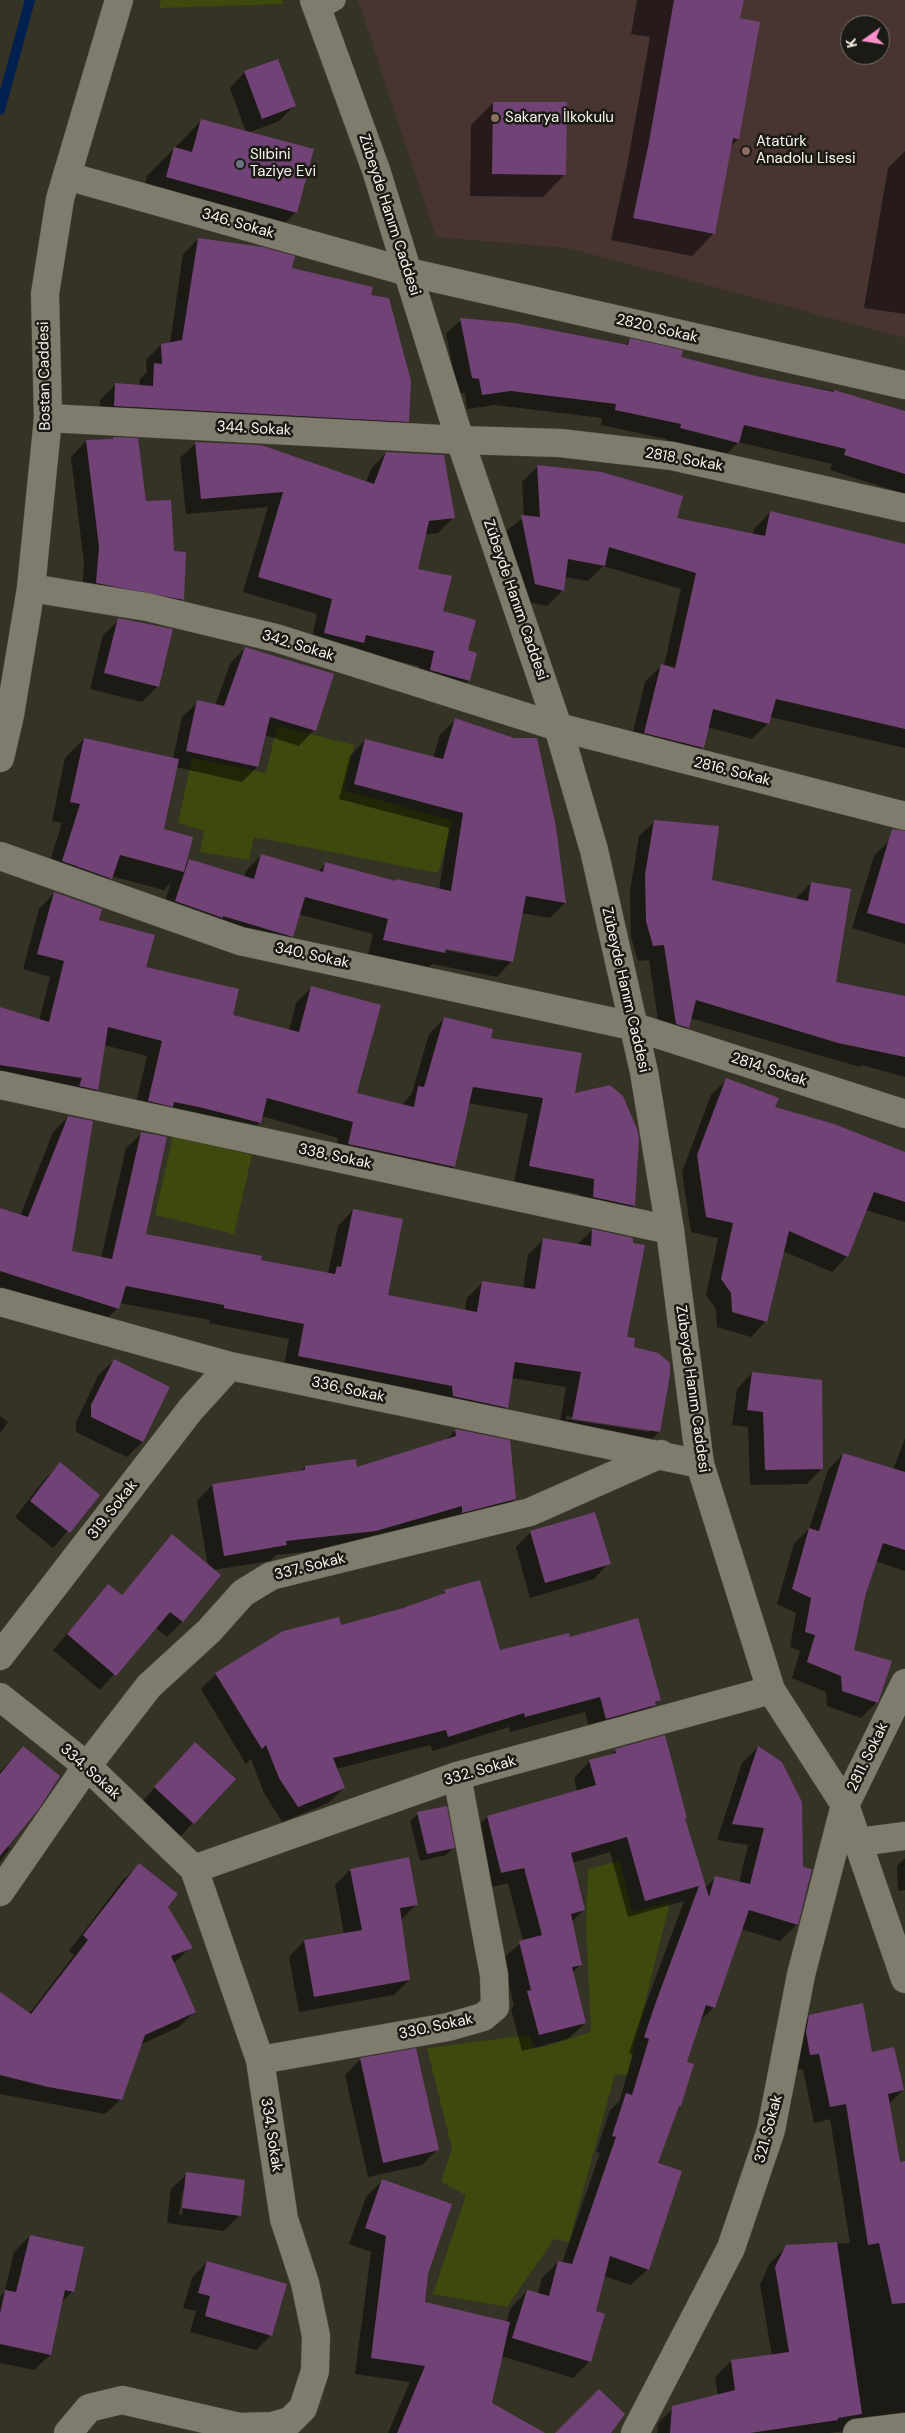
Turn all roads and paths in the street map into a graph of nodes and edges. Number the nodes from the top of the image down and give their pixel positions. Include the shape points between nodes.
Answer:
1 (119, 0) edge
2 (322, 3) edge
3 (67, 176) junction
4 (408, 272) junction
5 (905, 385) edge
6 (48, 418) junction
7 (460, 440) junction
8 (905, 508) edge
9 (31, 588) junction
10 (9, 652) edge
11 (558, 727) junction
12 (0, 758) edge
13 (905, 816) edge
14 (0, 856) edge
15 (632, 1026) junction
16 (0, 1085) edge
17 (905, 1114) edge
18 (670, 1230) junction
19 (0, 1302) edge
20 (230, 1366) junction
21 (661, 1454) junction
22 (700, 1464) junction
23 (0, 1656) edge
24 (905, 1683) edge
25 (771, 1690) junction
26 (0, 1697) edge
27 (87, 1766) junction
28 (456, 1776) junction
29 (845, 1805) junction
30 (905, 1836) edge
31 (859, 1842) junction
32 (194, 1869) junction
33 (0, 1892) edge
34 (905, 1979) edge
35 (260, 2060) junction
36 (905, 2427) edge
37 (68, 2433) edge
38 (635, 2433) edge
39 (857, 2433) edge

1 - 3 street, Bostan Caddesi
2 - 4 street, Zübeyde Hanım Caddesi
3 - 4 street, 346. Sokak
3 - 6 street, Bostan Caddesi via 60,199 45,294
4 - 5 street, 2820. Sokak
4 - 7 street, Zübeyde Hanım Caddesi
6 - 7 street, 344. Sokak
6 - 9 street, Bostan Caddesi
7 - 8 street, 2818. Sokak via 560,443 672,456
7 - 11 street, Zübeyde Hanım Caddesi
9 - 10 street, Bostan Caddesi
9 - 11 street, 342. Sokak via 148,607 276,638
10 - 12 street, Bostan Caddesi via 10,715
11 - 13 street, 2816. Sokak
11 - 15 street, Zübeyde Hanım Caddesi via 594,850
14 - 15 street, 340. Sokak via 240,941
15 - 17 street, 2814. Sokak
15 - 18 street, Zübeyde Hanım Caddesi via 644,1072
16 - 18 street, 338. Sokak
18 - 22 street, Zübeyde Hanım Caddesi
19 - 20 street, 336. Sokak
20 - 21 street, 336. Sokak
20 - 23 street, 319. Sokak via 191,1409
21 - 22 street, 336. Sokak
21 - 27 street, 337. Sokak via 530,1512 271,1576 243,1593 209,1631 149,1686
22 - 25 street, Zübeyde Hanım Caddesi
24 - 29 street, 2811. Sokak
25 - 28 street, 332. Sokak
25 - 29 street, Zübeyde Hanım Caddesi
26 - 27 street, 334. Sokak
27 - 32 street, 334. Sokak
27 - 33 street, 337. Sokak
28 - 32 street, 332. Sokak
28 - 35 street, 330. Sokak via 494,1975 495,2007 483,2017 448,2026
29 - 31 street, Zübeyde Hanım Caddesi
29 - 38 street, 321. Sokak via 801,1976 772,2130 731,2248
30 - 31 street
31 - 34 street, Zübeyde Hanım Caddesi
32 - 35 street, 334. Sokak
35 - 37 street, 334. Sokak via 284,2219 305,2283 316,2336 316,2371 304,2408 282,2424 239,2427 122,2400 89,2408
36 - 39 street

